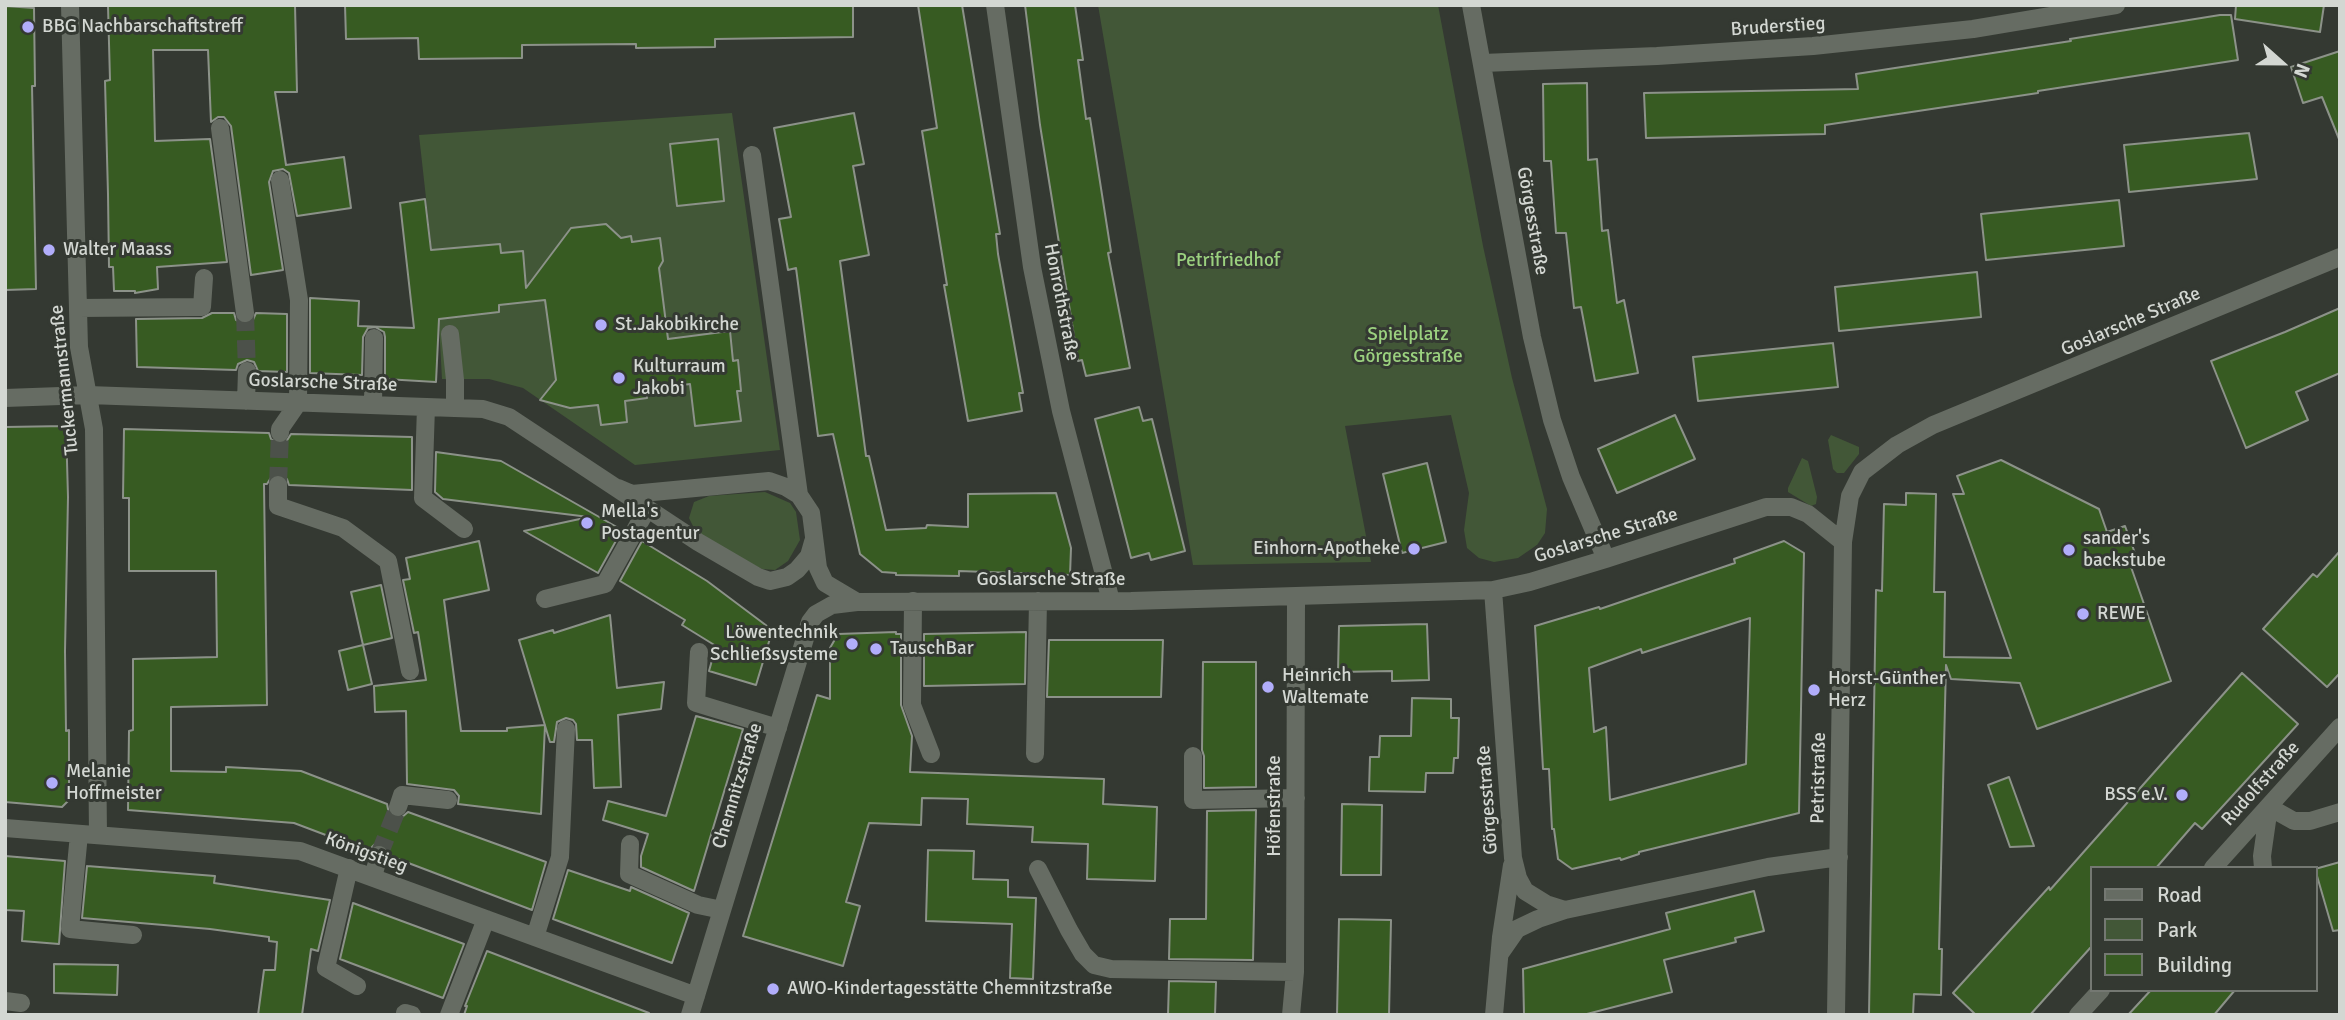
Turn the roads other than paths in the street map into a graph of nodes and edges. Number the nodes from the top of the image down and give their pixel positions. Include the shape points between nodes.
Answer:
1 (70, 5) edge
2 (995, 5) edge
3 (1471, 5) edge
4 (2116, 5) edge
5 (1483, 63) junction
6 (220, 128) dead end
7 (752, 155) dead end
8 (281, 180) dead end
9 (2340, 257) edge
10 (204, 278) dead end
11 (78, 308) junction
12 (245, 313) tunnel mouth
13 (450, 334) dead end
14 (374, 338) dead end
15 (247, 371) tunnel mouth
16 (88, 395) junction
17 (5, 398) edge
18 (246, 401) junction
19 (298, 403) junction
20 (373, 405) junction
21 (426, 407) junction
22 (455, 408) junction
23 (280, 433) tunnel mouth
24 (278, 485) tunnel mouth
25 (618, 488) junction
26 (799, 495) junction
27 (647, 509) junction
28 (464, 529) dead end
29 (814, 535) junction
30 (1843, 542) junction
31 (1606, 559) junction
32 (1493, 590) junction
33 (1296, 597) junction
34 (545, 598) dead end
35 (913, 601) junction
36 (1038, 601) junction
37 (1111, 601) junction
38 (857, 602) junction
39 (699, 652) dead end
40 (411, 671) dead end
41 (2340, 727) edge
42 (778, 728) junction
43 (566, 729) dead end
44 (931, 754) dead end
45 (1035, 754) dead end
46 (1193, 756) dead end
47 (1296, 798) junction
48 (448, 800) dead end
49 (398, 807) dead end
50 (2269, 807) junction
51 (2340, 812) edge
52 (5, 828) edge
53 (79, 834) junction
54 (98, 835) junction
55 (630, 844) dead end
56 (379, 855) tunnel mouth
57 (1839, 856) junction
58 (1513, 858) junction
59 (2215, 866) edge
60 (2263, 866) edge
61 (349, 869) junction
62 (1038, 869) dead end
63 (373, 877) junction
64 (722, 910) junction
65 (1565, 910) junction
66 (486, 919) junction
67 (133, 934) dead end
68 (535, 937) junction
69 (1499, 955) junction
70 (1295, 972) junction
71 (356, 986) dead end
72 (2099, 992) edge
73 (696, 996) junction
74 (449, 1015) edge
75 (690, 1015) edge
76 (1291, 1015) edge
77 (1494, 1015) edge
78 (1836, 1015) edge
79 (2078, 1015) edge

1 - 11 street, Tuckermannstraße
2 - 37 street, Honrothstraße via 1032,267 1061,411
3 - 5 street, Görgesstraße
4 - 5 street, Bruderstieg via 1973,29 1813,46
5 - 31 street, Görgesstraße via 1532,337 1552,420
6 - 12 street
7 - 26 street
8 - 19 street via 299,300
9 - 30 street, Goslarsche Straße via 1933,425 1863,472 1850,496
10 - 11 street via 202,307
11 - 16 street, Tuckermannstraße
13 - 22 street
14 - 20 street
15 - 18 street
16 - 17 street, Goslarsche Straße
16 - 18 street, Goslarsche Straße
16 - 54 street, Tuckermannstraße via 94,429
18 - 19 street, Goslarsche Straße
19 - 20 street, Goslarsche Straße
19 - 23 street
20 - 21 street, Goslarsche Straße
21 - 22 street, Goslarsche Straße
21 - 28 street via 423,498
22 - 25 street, Goslarsche Straße via 483,409 509,417
24 - 40 street via 278,506 343,528 388,561
25 - 26 street, Goslarsche Straße via 651,494 769,481
25 - 27 street, Goslarsche Straße
26 - 29 street via 811,513
27 - 29 street, Goslarsche Straße via 729,561 771,581 787,577 803,565
27 - 34 street via 605,584
29 - 38 street via 825,583
30 - 31 street, Goslarsche Straße via 1808,514 1791,507 1766,507
30 - 57 street, Petristraße
31 - 32 street, Goslarsche Straße
32 - 33 street, Goslarsche Straße
32 - 58 street, Görgesstraße
33 - 37 street, Goslarsche Straße
33 - 47 street, Höfenstraße
35 - 36 street, Goslarsche Straße
35 - 38 street, Goslarsche Straße
35 - 44 street via 912,705
36 - 37 street, Goslarsche Straße
36 - 45 street
38 - 42 street, Chemnitzstraße via 832,605 810,622
39 - 42 street via 696,704
41 - 50 street, Rudolfstraße
42 - 64 street, Chemnitzstraße
43 - 68 street via 560,857
46 - 47 street via 1193,800
47 - 70 street, Höfenstraße
48 - 49 street via 402,795
50 - 51 street via 2294,821
50 - 59 street, Rudolfstraße
50 - 60 street
52 - 53 street, Königstieg
53 - 54 street, Königstieg
53 - 67 street via 70,929
54 - 61 street, Königstieg via 300,851
55 - 64 street via 629,874 698,905
56 - 63 street
57 - 65 street
57 - 78 street, Petristraße
58 - 65 street, Görgesstraße via 1525,891
58 - 69 street
61 - 63 street, Königstieg
61 - 71 street via 326,968
62 - 70 street via 1083,954 1094,965
63 - 66 street, Königstieg
64 - 73 street, Chemnitzstraße
65 - 69 street via 1517,929
66 - 68 street, Königstieg
66 - 74 street
68 - 73 street, Königstieg
69 - 77 street
70 - 76 street, Höfenstraße
72 - 79 street
73 - 75 street, Chemnitzstraße

